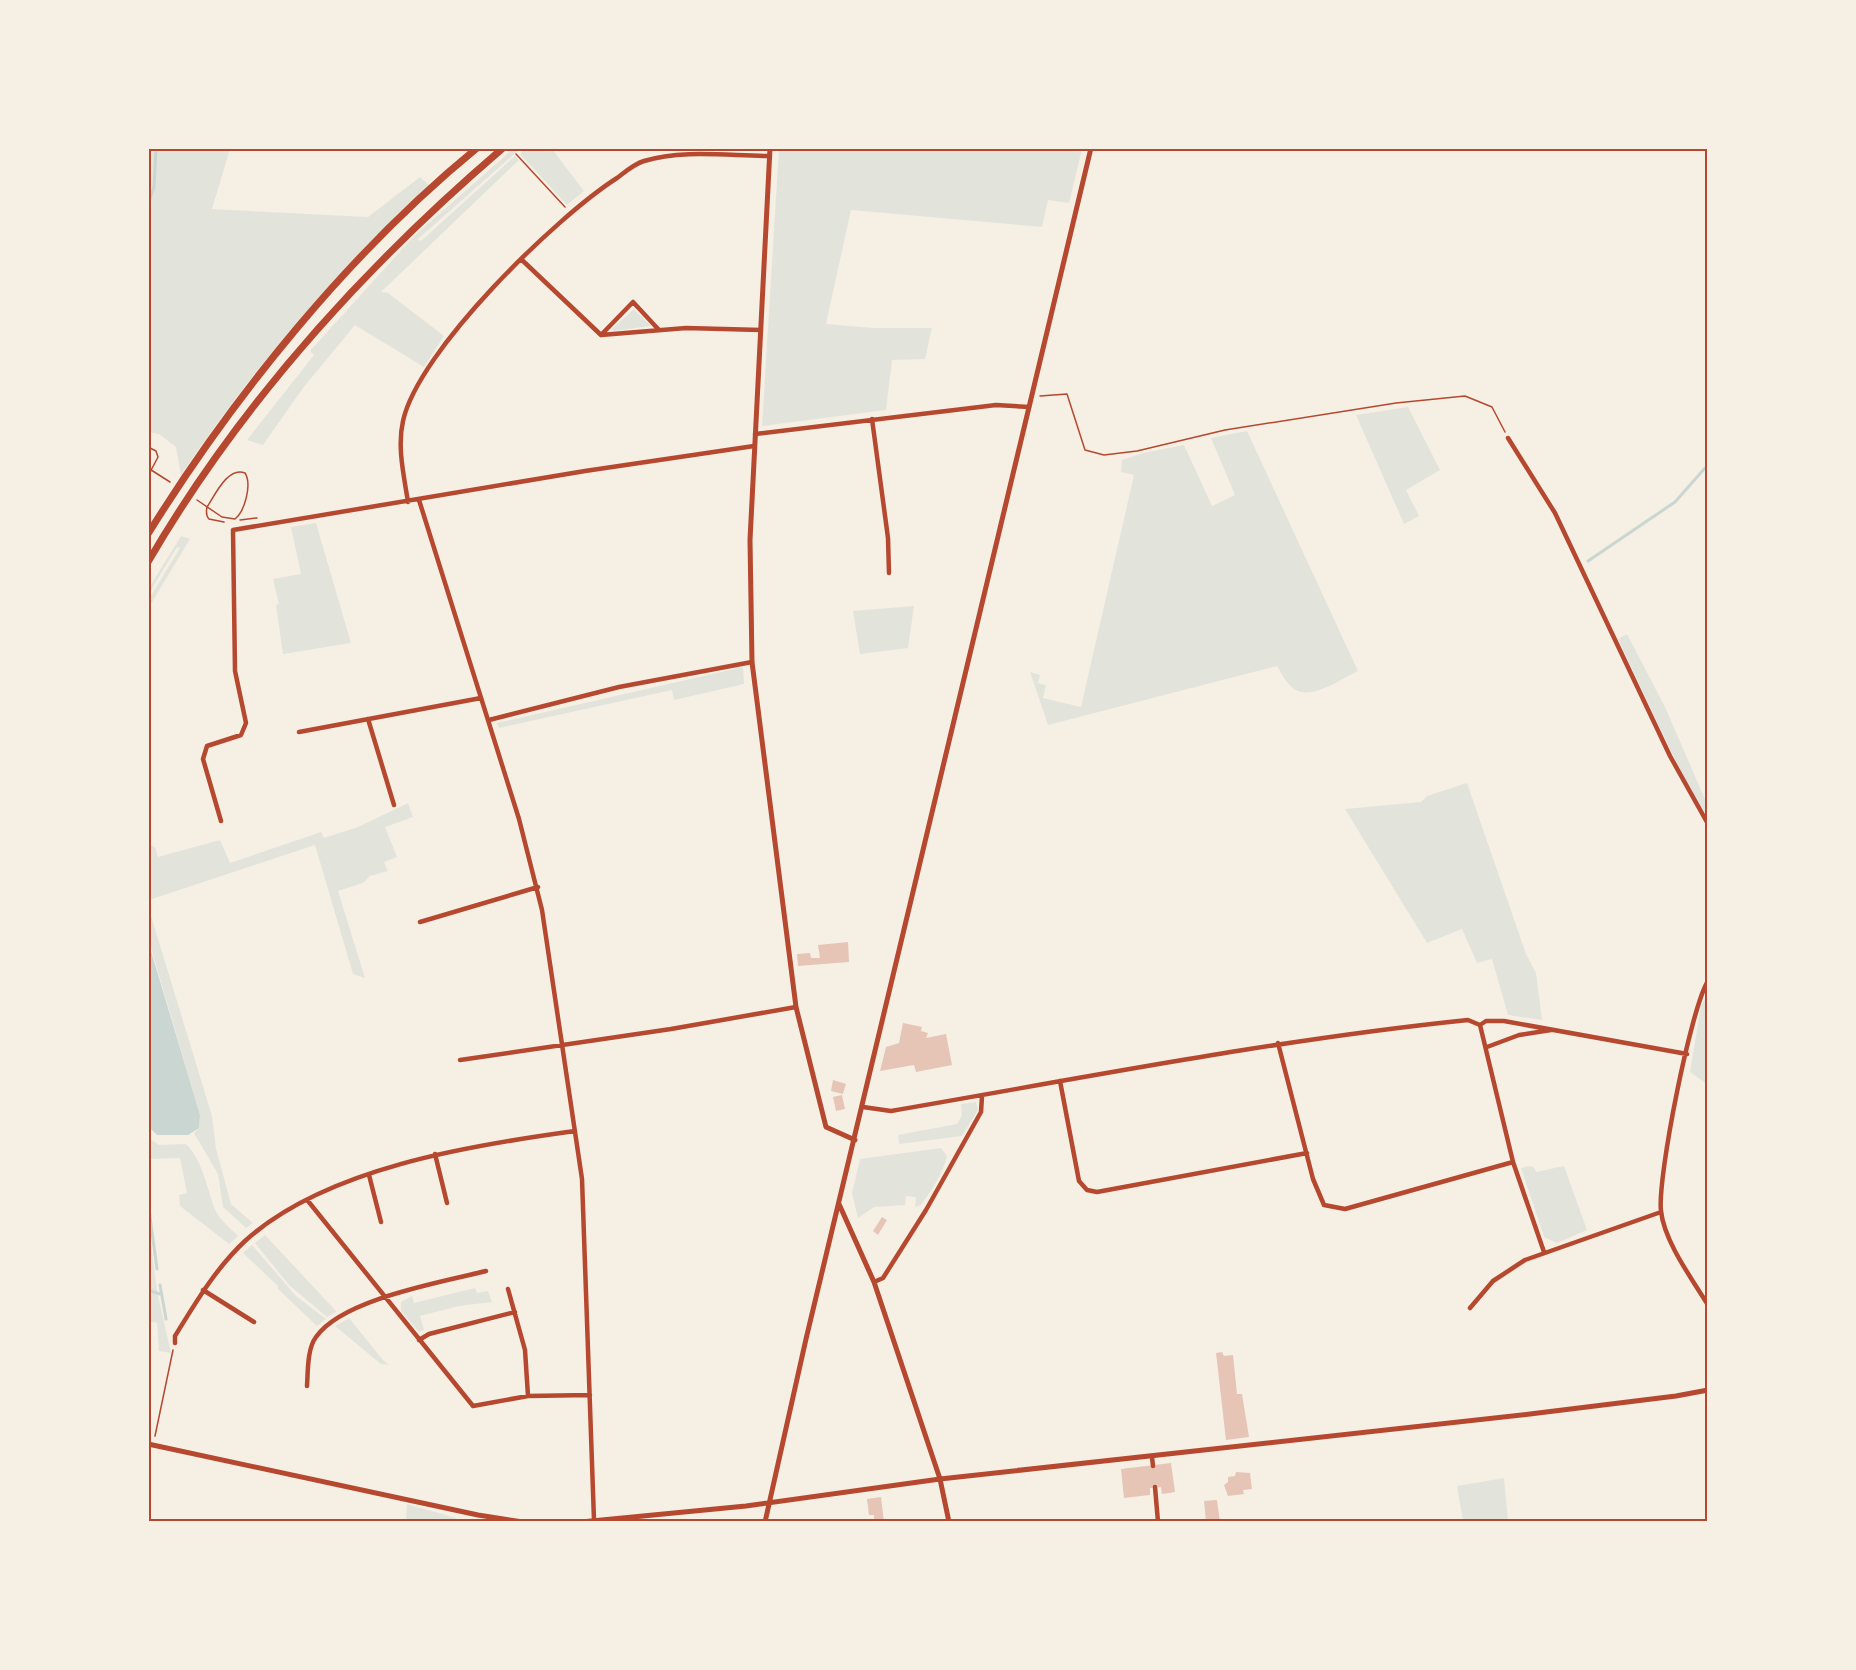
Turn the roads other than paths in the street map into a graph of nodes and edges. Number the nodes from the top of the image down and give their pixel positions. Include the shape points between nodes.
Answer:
1 (477, 148) edge
2 (503, 148) edge
3 (770, 148) edge
4 (1091, 148) edge
5 (770, 156) junction
6 (522, 260) junction
7 (659, 330) junction
8 (761, 330) junction
9 (601, 335) junction
10 (1029, 407) junction
11 (873, 419) junction
12 (755, 434) junction
13 (1508, 438) road end
14 (754, 446) junction
15 (419, 500) junction
16 (408, 502) junction
17 (148, 534) edge
18 (148, 562) edge
19 (889, 573) dead end
20 (752, 662) junction
21 (481, 698) junction
22 (368, 719) junction
23 (489, 720) junction
24 (299, 732) dead end
25 (394, 805) dead end
26 (221, 821) dead end
27 (1707, 824) edge
28 (538, 887) junction
29 (420, 922) dead end
30 (1707, 981) edge
31 (796, 1007) junction
32 (1480, 1025) junction
33 (1560, 1029) junction
34 (1278, 1043) junction
35 (562, 1044) junction
36 (1487, 1047) junction
37 (1687, 1054) junction
38 (460, 1059) dead end
39 (1060, 1081) junction
40 (981, 1096) junction
41 (863, 1107) junction
42 (575, 1131) junction
43 (855, 1140) junction
44 (1307, 1153) junction
45 (435, 1154) junction
46 (1513, 1162) junction
47 (369, 1175) junction
48 (309, 1201) junction
49 (447, 1203) dead end
50 (839, 1204) junction
51 (1661, 1212) junction
52 (381, 1222) dead end
53 (1544, 1252) junction
54 (486, 1271) dead end
55 (874, 1282) junction
56 (508, 1289) dead end
57 (204, 1290) junction
58 (386, 1297) junction
59 (1707, 1305) edge
60 (1470, 1308) dead end
61 (515, 1312) junction
62 (254, 1323) dead end
63 (419, 1340) junction
64 (175, 1343) road end
65 (307, 1386) dead end
66 (1707, 1390) edge
67 (590, 1395) junction
68 (528, 1396) junction
69 (151, 1445) edge
70 (1152, 1456) junction
71 (1153, 1466) dead end
72 (940, 1479) junction
73 (1155, 1487) dead end
74 (769, 1502) junction
75 (594, 1520) junction
76 (523, 1521) edge
77 (581, 1521) edge
78 (765, 1521) edge
79 (949, 1521) edge
80 (1158, 1521) edge

1 - 17 main road via 369,251 304,321 213,436
2 - 18 main road via 385,256 319,328 225,443
3 - 5 street
4 - 10 street
5 - 6 street via 661,157 641,162 570,212
5 - 8 street
6 - 9 street
6 - 16 street via 441,349 411,398 403,421 401,451
7 - 8 street
7 - 9 street
7 - 9 street via 633,302
8 - 12 street
10 - 11 street via 996,405
10 - 41 street
11 - 12 street
11 - 19 street
12 - 14 street
13 - 27 street via 1555,513 1670,756
14 - 15 street
14 - 20 street via 750,550
15 - 16 street
15 - 21 street
16 - 26 street via 232,530 235,671 246,723 241,735 207,746 204,751
20 - 23 street via 619,687
20 - 31 street
21 - 22 street
21 - 23 street
22 - 24 street
22 - 25 street
23 - 28 street
28 - 29 street
28 - 35 street
30 - 37 street via 1696,1005
31 - 35 street
31 - 43 street via 826,1127
32 - 33 street via 1504,1021
32 - 34 street via 1468,1020
32 - 36 street
33 - 36 street via 1519,1035
33 - 37 street
34 - 39 street
34 - 44 street
35 - 38 street
35 - 42 street
36 - 46 street
37 - 51 street via 1669,1141
39 - 40 street
39 - 44 street via 1079,1181 1087,1190 1097,1192 1163,1182
40 - 41 street via 891,1112
40 - 55 street via 981,1112 926,1210 883,1278
41 - 43 street
42 - 45 street
42 - 67 street via 582,1179
43 - 50 street
44 - 46 street via 1318,1196 1324,1205 1336,1209
45 - 47 street
45 - 49 street
46 - 53 street
47 - 48 street
47 - 52 street
48 - 57 street via 284,1213 248,1239 217,1270
48 - 58 street
50 - 55 street
50 - 74 street
51 - 53 street
51 - 59 street via 1682,1264
53 - 60 street via 1504,1272
54 - 58 street
55 - 72 street
56 - 61 street
57 - 62 street
57 - 64 street via 175,1336
58 - 63 street
58 - 65 street via 344,1314 315,1337
61 - 63 street
61 - 68 street via 525,1350
63 - 68 street via 473,1406
66 - 70 street
67 - 68 street
67 - 75 street
69 - 76 street via 478,1515
70 - 71 street
70 - 72 street
72 - 74 street
72 - 79 street
73 - 80 street
74 - 75 street
74 - 78 street
75 - 77 street

